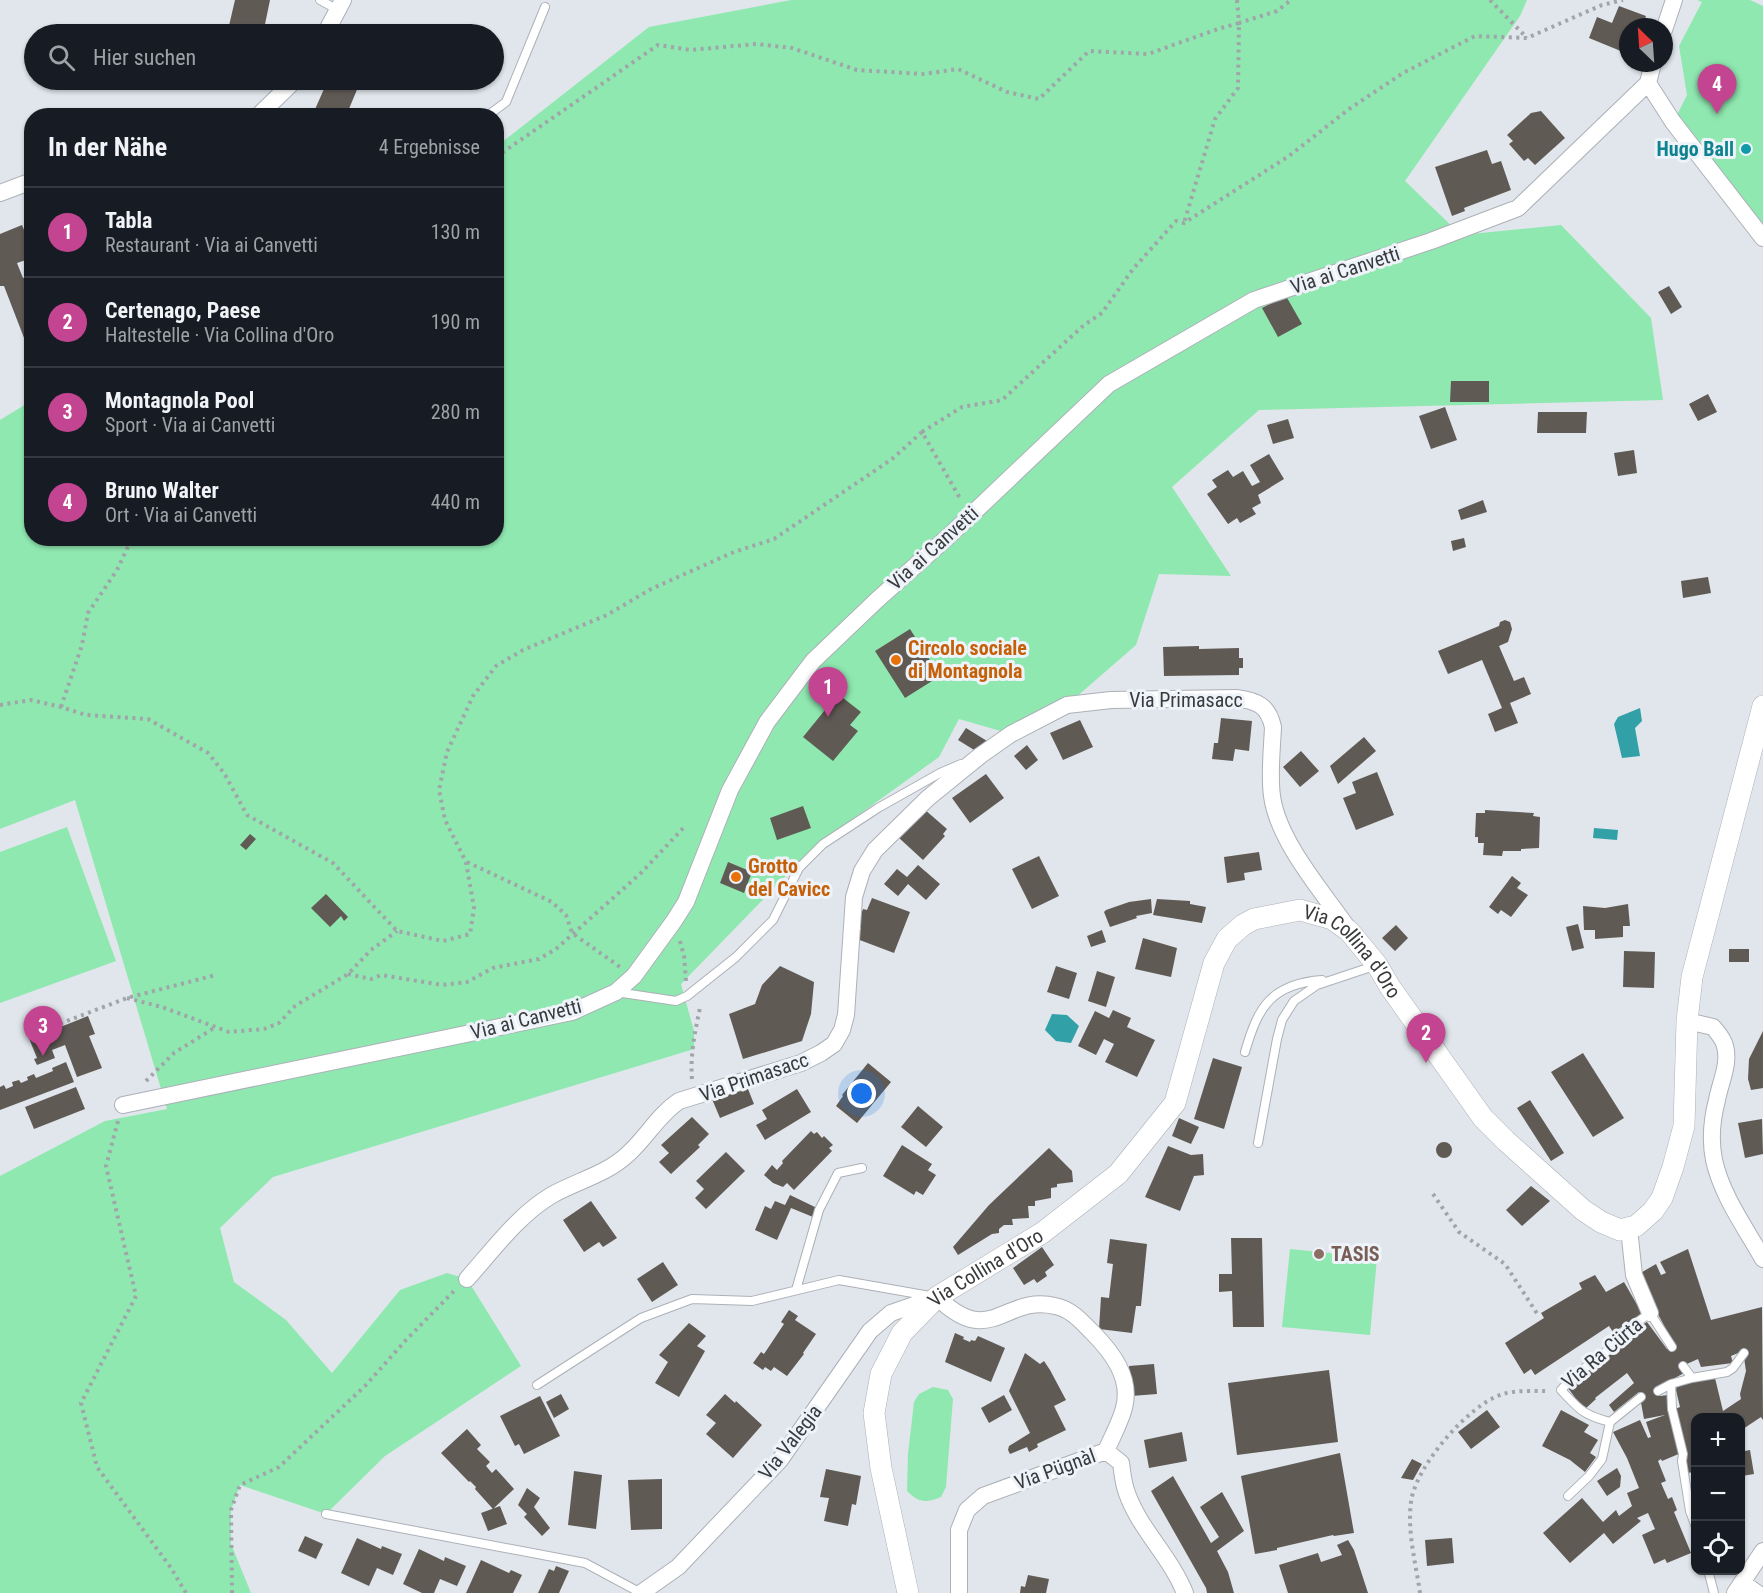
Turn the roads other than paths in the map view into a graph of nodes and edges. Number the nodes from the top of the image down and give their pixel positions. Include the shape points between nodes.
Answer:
1 (320, 0) edge
2 (1674, 0) edge
3 (340, 5) edge
4 (545, 7) dead end
5 (1668, 18) edge
6 (330, 24) edge
7 (1651, 72) edge
8 (1648, 83) junction
9 (285, 90) edge
10 (266, 108) edge
11 (498, 108) edge
12 (24, 184) edge
13 (0, 193) edge
14 (1763, 238) edge
15 (1763, 706) edge
16 (981, 755) junction
17 (1755, 763) edge
18 (1349, 931) junction
19 (1377, 965) junction
20 (1334, 979) junction
21 (616, 992) junction
22 (1687, 1021) junction
23 (1245, 1052) dead end
24 (123, 1105) road end
25 (1258, 1143) dead end
26 (861, 1168) dead end
27 (1629, 1229) junction
28 (1763, 1259) edge
29 (467, 1279) road end
30 (796, 1290) junction
31 (937, 1297) junction
32 (1650, 1313) junction
33 (1672, 1347) dead end
34 (1744, 1353) dead end
35 (1683, 1366) dead end
36 (1692, 1378) junction
37 (1671, 1384) junction
38 (537, 1385) dead end
39 (1658, 1391) dead end
40 (1641, 1397) dead end
41 (1610, 1422) junction
42 (1106, 1451) junction
43 (1568, 1496) dead end
44 (326, 1514) dead end
45 (1693, 1521) edge
46 (1763, 1551) edge
47 (1709, 1575) edge
48 (1739, 1588) edge
49 (641, 1593) edge
50 (908, 1593) edge
51 (959, 1593) edge
52 (1185, 1593) edge
53 (1714, 1593) edge
54 (1757, 1593) edge

1 - 3 lane
2 - 5 street
3 - 6 street
4 - 11 lane via 506,102
7 - 8 street
8 - 14 street via 1672,122
8 - 21 street, Via ai Canvetti via 1518,208 1431,242 1254,300 1109,384 813,661 767,722 730,790 686,902 634,976
9 - 10 street
12 - 13 street
15 - 17 street
16 - 18 street, Via Primasacc via 1011,734 1067,705 1111,700 1251,700 1264,707 1271,717 1272,797 1280,823 1290,846
16 - 21 lane, Via Primasacc via 940,773 823,844 799,868 773,920 736,957 687,996 676,1001
16 - 29 street, Via Primasacc via 928,798 875,850 862,871 854,897 846,1015 834,1044 801,1063 679,1101 667,1109 629,1154 534,1207
17 - 22 street via 1692,976
18 - 19 street, Via Collina d'Oro
18 - 31 street, Via Collina d'Oro via 1332,919 1300,910 1254,919 1227,939 1214,963 1175,1103 1118,1174 1042,1233
19 - 20 lane
19 - 27 street, Via Collina d'Oro via 1484,1118 1583,1210 1613,1228
20 - 23 lane via 1305,981 1283,989 1265,1004 1253,1024
20 - 25 lane via 1294,1001 1282,1020
21 - 24 street, Via ai Canvetti via 572,1012
22 - 27 street via 1684,1126 1673,1167 1653,1211
22 - 28 street via 1713,1027 1725,1043 1726,1063 1713,1120 1714,1158 1730,1202
26 - 30 lane via 838,1173 819,1210
27 - 32 street via 1634,1275
30 - 31 lane via 839,1280
30 - 38 lane via 752,1300 692,1299 641,1318
31 - 42 street, Via Pügnàl via 965,1319 984,1321 1034,1304 1056,1306 1075,1315 1107,1347 1125,1377 1125,1407
31 - 49 street, Via Valegia via 891,1313 870,1331 780,1460 678,1567
31 - 50 street, Via Collina d'Oro via 902,1333 882,1374 874,1413 881,1468
32 - 33 lane
32 - 41 lane, Via Ra Cürta via 1561,1390 1582,1413
34 - 36 lane via 1727,1372
35 - 36 lane
36 - 37 lane
37 - 39 lane
37 - 45 lane
40 - 41 lane
41 - 43 lane via 1602,1459
42 - 51 street, Via Pügnàl via 983,1496 967,1510 959,1530
42 - 52 street via 1121,1463 1125,1487 1138,1516
44 - 49 lane via 585,1563
46 - 48 street
47 - 53 lane
48 - 54 street

